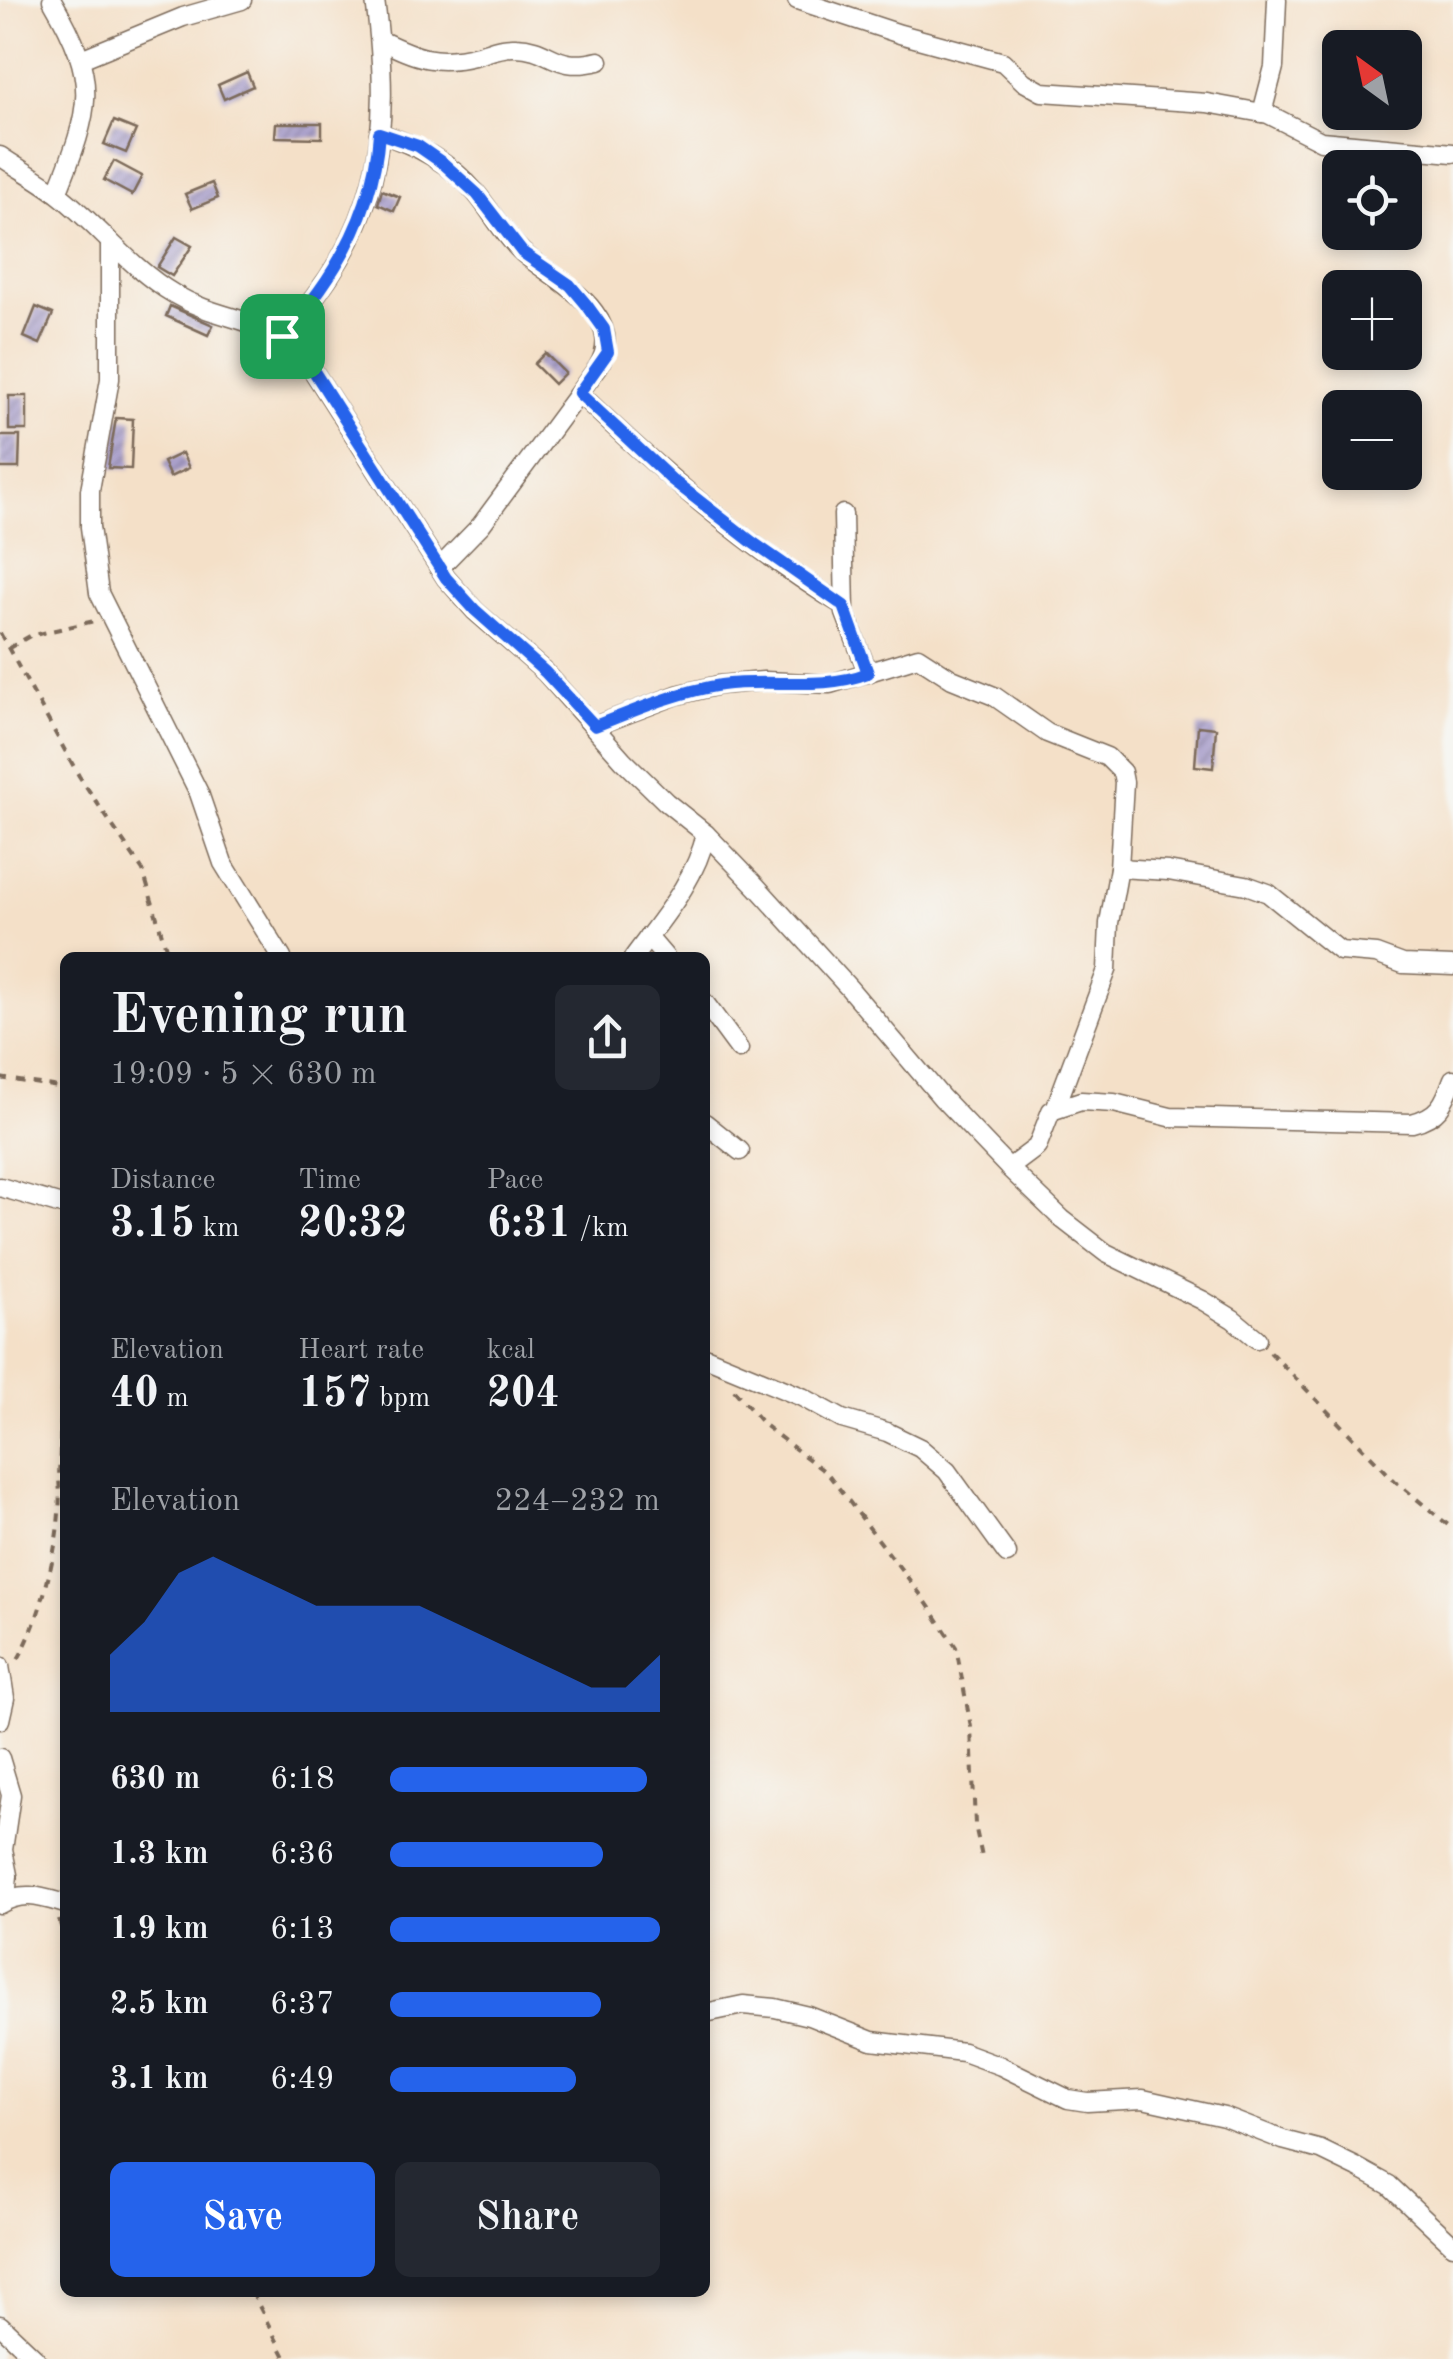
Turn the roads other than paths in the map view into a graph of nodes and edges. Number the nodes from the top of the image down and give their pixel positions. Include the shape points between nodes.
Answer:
1 (52, 0) edge
2 (242, 0) edge
3 (375, 0) edge
4 (797, 0) edge
5 (1277, 0) edge
6 (380, 40) junction
7 (81, 60) junction
8 (600, 61) dead end
9 (1262, 113) junction
10 (379, 133) junction
11 (1453, 153) edge
12 (0, 156) edge
13 (57, 194) junction
14 (110, 242) junction
15 (282, 336) junction
16 (579, 393) junction
17 (842, 514) dead end
18 (439, 568) junction
19 (844, 606) junction
20 (868, 673) junction
21 (595, 726) junction
22 (706, 834) junction
23 (1119, 868) junction
24 (648, 936) junction
25 (278, 952) edge
26 (637, 952) edge
27 (661, 952) edge
28 (1453, 966) edge
29 (710, 1010) edge
30 (739, 1049) dead end
31 (1453, 1078) edge
32 (1055, 1109) junction
33 (710, 1127) edge
34 (740, 1151) dead end
35 (1009, 1168) junction
36 (0, 1187) edge
37 (60, 1205) edge
38 (1257, 1339) road end
39 (711, 1360) edge
40 (1007, 1554) dead end
41 (2, 1673) edge
42 (0, 1720) edge
43 (0, 1758) edge
44 (3, 1902) edge
45 (60, 1903) edge
46 (710, 2012) edge
47 (1453, 2245) edge
48 (0, 2325) edge
49 (36, 2359) edge

1 - 7 street
2 - 7 street
3 - 6 street
4 - 9 street via 1003,62 1042,92 1160,98
5 - 9 street via 1274,67
6 - 8 street via 420,59 444,61 510,46 571,66
6 - 10 street
7 - 13 street via 85,107
9 - 11 street via 1322,141
10 - 15 street via 366,209 327,280
10 - 16 street via 418,146 444,164 522,252 586,304 604,329 608,352
12 - 13 street
13 - 14 street
14 - 15 street via 175,294
14 - 25 street via 110,380 90,490 99,593 199,793 223,864
15 - 18 street via 308,362
16 - 18 street via 481,525
16 - 19 street via 671,479
17 - 19 street
18 - 21 street
19 - 20 street
20 - 21 street via 830,684 720,686
20 - 23 street via 918,657 1047,733 1107,757 1124,782
21 - 22 street
22 - 24 street via 692,878
22 - 35 street
23 - 28 street via 1246,884 1292,910 1340,952
23 - 32 street via 1106,970
24 - 26 street
24 - 27 street
29 - 30 street
31 - 32 street via 1431,1118 1412,1123 1170,1116 1081,1101
32 - 35 street via 1038,1147
33 - 34 street
35 - 38 street via 1106,1253 1202,1300
36 - 37 street
39 - 40 street via 920,1448
41 - 42 street
43 - 44 street via 12,1794 3,1839
44 - 45 street via 32,1895
46 - 47 street via 775,2008 872,2041 963,2052 1068,2099 1143,2099 1224,2117 1358,2168 1388,2185
48 - 49 street

